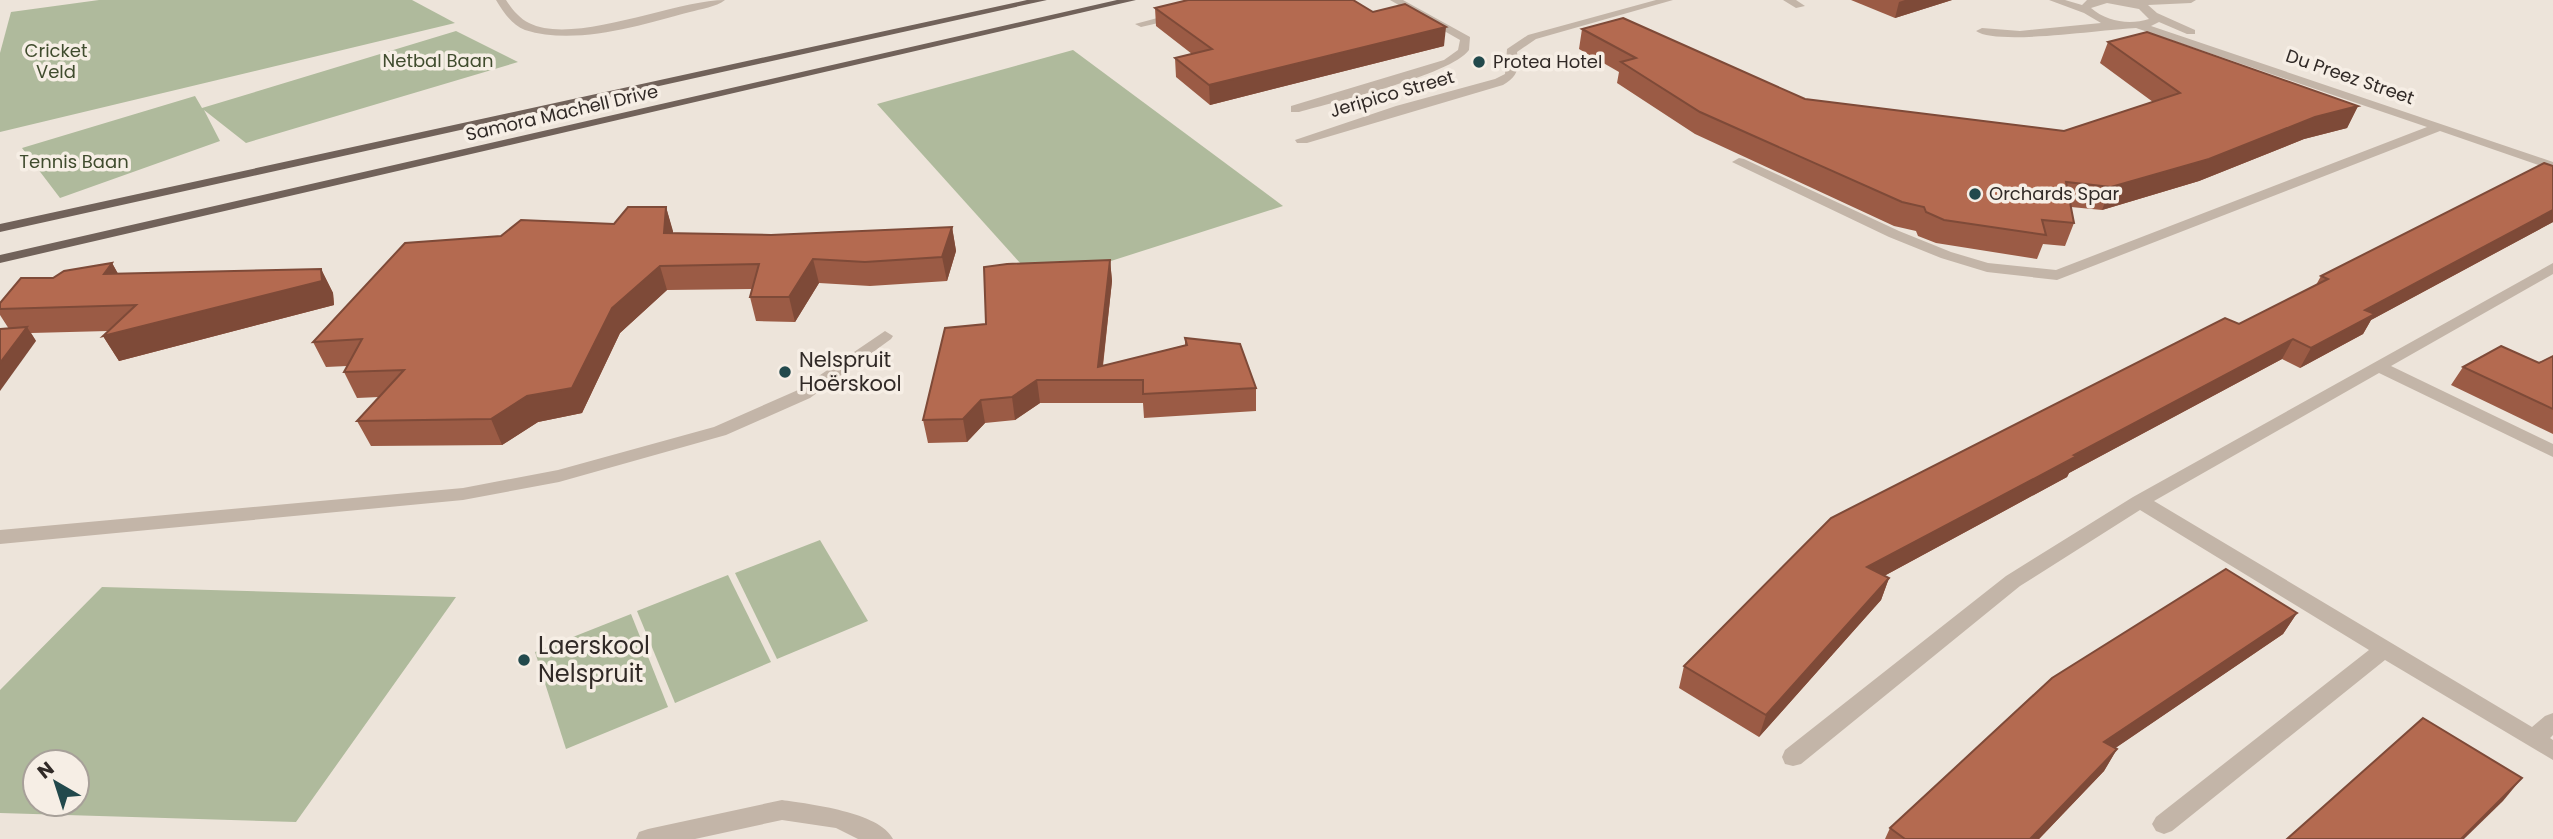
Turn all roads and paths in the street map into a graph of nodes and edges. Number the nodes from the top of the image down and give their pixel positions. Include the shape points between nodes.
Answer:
1 (501, 0) edge
2 (720, 0) edge
3 (1042, 0) edge
4 (1131, 0) edge
5 (1395, 0) edge
6 (1788, 0) edge
7 (2054, 0) edge
8 (2107, 0) edge
9 (2190, 0) edge
10 (2208, 0) edge
11 (1661, 1) edge
12 (2128, 3) junction
13 (1800, 6) dead end
14 (1193, 12) edge
15 (2089, 13) junction
16 (2154, 14) junction
17 (1141, 24) dead end
18 (2129, 24) junction
19 (1982, 31) dead end
20 (2031, 33) junction
21 (1385, 98) junction
22 (1295, 109) dead end
23 (2439, 127) junction
24 (1302, 140) dead end
25 (2553, 156) edge
26 (1738, 162) dead end
27 (2553, 166) edge
28 (0, 228) edge
29 (0, 259) edge
30 (2553, 268) edge
31 (885, 336) dead end
32 (2377, 366) junction
33 (2553, 451) edge
34 (2140, 501) junction
35 (0, 537) edge
36 (2385, 649) junction
37 (2553, 722) edge
38 (2533, 739) junction
39 (2553, 751) edge
40 (1793, 757) dead end
41 (2164, 824) dead end
42 (648, 839) edge
43 (881, 839) edge

1 - 2 street via 508,12 528,27 564,31 600,29
3 - 28 main road, Samora Machell Drive
4 - 29 main road, Samora Machell Drive
5 - 21 street via 1466,38 1466,47 1460,56
6 - 13 street
7 - 15 street
8 - 12 street
8 - 15 street via 2091,2 2085,8
9 - 12 street
10 - 16 street
11 - 21 street, Jeripico Street via 1532,37 1511,51 1510,76 1499,82
12 - 16 street, Du Preez Street
14 - 17 street
15 - 18 street, Du Preez Street
15 - 20 street
16 - 18 street via 2151,22
16 - 25 street, Du Preez Street via 2198,36
18 - 20 street
18 - 23 street, Du Preez Street
19 - 20 street
21 - 22 street
21 - 24 street, Jeripico Street
23 - 26 street via 2057,275 1987,267 1946,255
23 - 27 street, Du Preez Street
30 - 32 street
31 - 35 street via 804,394 720,430 559,476 463,494
32 - 33 street
32 - 34 street
34 - 36 street
34 - 40 street via 2013,582
36 - 38 street
36 - 41 street
37 - 38 street
38 - 39 street
42 - 43 street via 782,810 840,819

